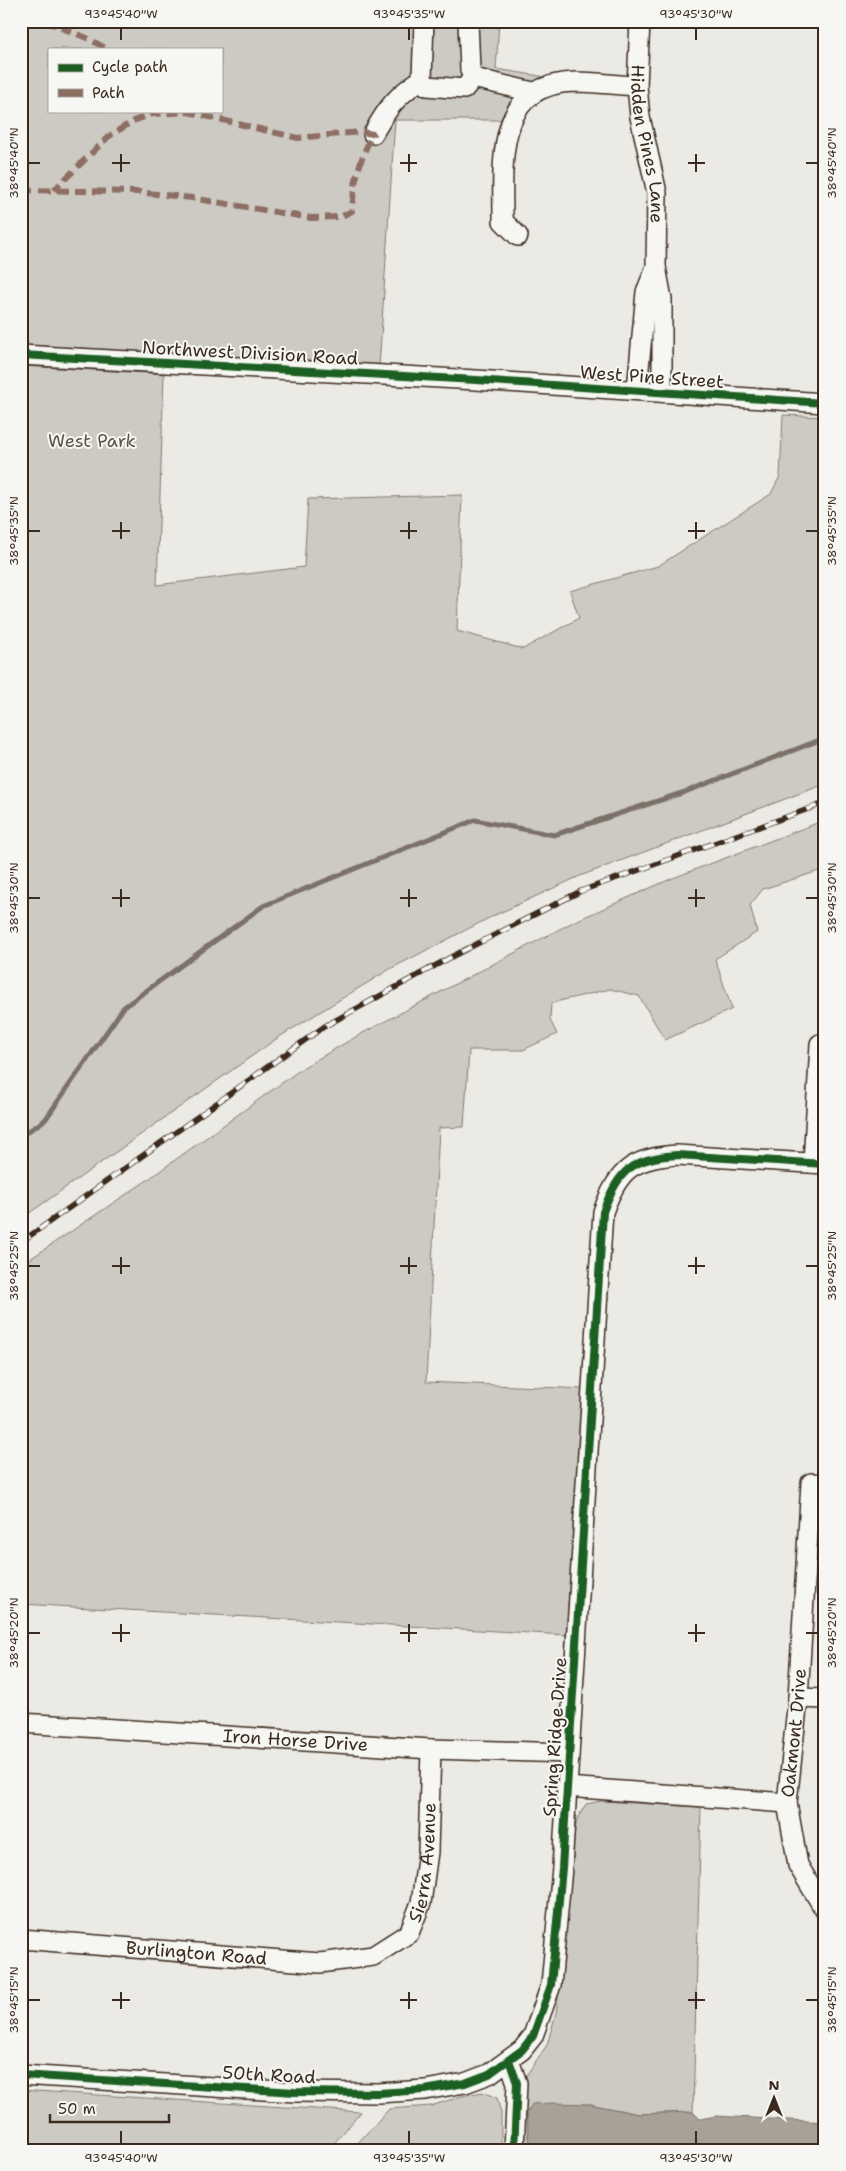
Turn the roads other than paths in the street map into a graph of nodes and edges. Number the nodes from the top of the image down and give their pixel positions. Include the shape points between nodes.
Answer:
1 (424, 21) edge
2 (468, 21) edge
3 (640, 21) edge
4 (473, 78) junction
5 (422, 79) junction
6 (637, 86) junction
7 (533, 92) junction
8 (373, 134) dead end
9 (518, 236) dead end
10 (656, 267) junction
11 (21, 355) edge
12 (476, 380) joint
13 (637, 390) junction
14 (662, 392) junction
15 (825, 404) edge
16 (820, 1044) dead end
17 (819, 1163) edge
18 (825, 1484) edge
19 (798, 1698) junction
20 (825, 1699) edge
21 (21, 1723) edge
22 (431, 1749) junction
23 (569, 1753) junction
24 (566, 1787) junction
25 (787, 1803) junction
26 (825, 1910) edge
27 (21, 1939) edge
28 (373, 1956) joint
29 (509, 2060) junction
30 (21, 2075) edge
31 (514, 2150) edge

1 - 5 street
2 - 4 street
3 - 6 street, Hidden Pines Lane
4 - 5 street via 464,89 427,86
4 - 7 street
5 - 8 street via 388,108
6 - 7 street via 574,82
6 - 10 street, Hidden Pines Lane via 640,116 657,193
7 - 9 street via 511,118 503,153 502,221
10 - 13 street, Hidden Pines Lane via 646,292
10 - 14 street, Hidden Pines Lane via 662,299
11 - 12 street, Northwest Division Road
12 - 13 street, West Pine Street
13 - 14 street, West Pine Street
14 - 15 street, West Pine Street
16 - 17 street
17 - 23 street, Spring Ridge Drive via 677,1154 654,1156 630,1167 610,1194 603,1212
18 - 19 street, Oakmont Drive via 812,1483
19 - 20 street
19 - 25 street, Oakmont Drive
21 - 22 street, Iron Horse Drive
22 - 23 street, Iron Horse Drive
22 - 28 street, Sierra Avenue via 428,1852 421,1903 408,1933
23 - 24 street, Spring Ridge Drive
24 - 25 street, Oakmont Drive
24 - 29 street, Spring Ridge Drive via 551,1985 533,2036
25 - 26 street via 798,1866
27 - 28 street, Burlington Road via 320,1963
29 - 30 street, 50th Road via 489,2074 465,2083 378,2093 295,2092
29 - 31 street via 517,2083

